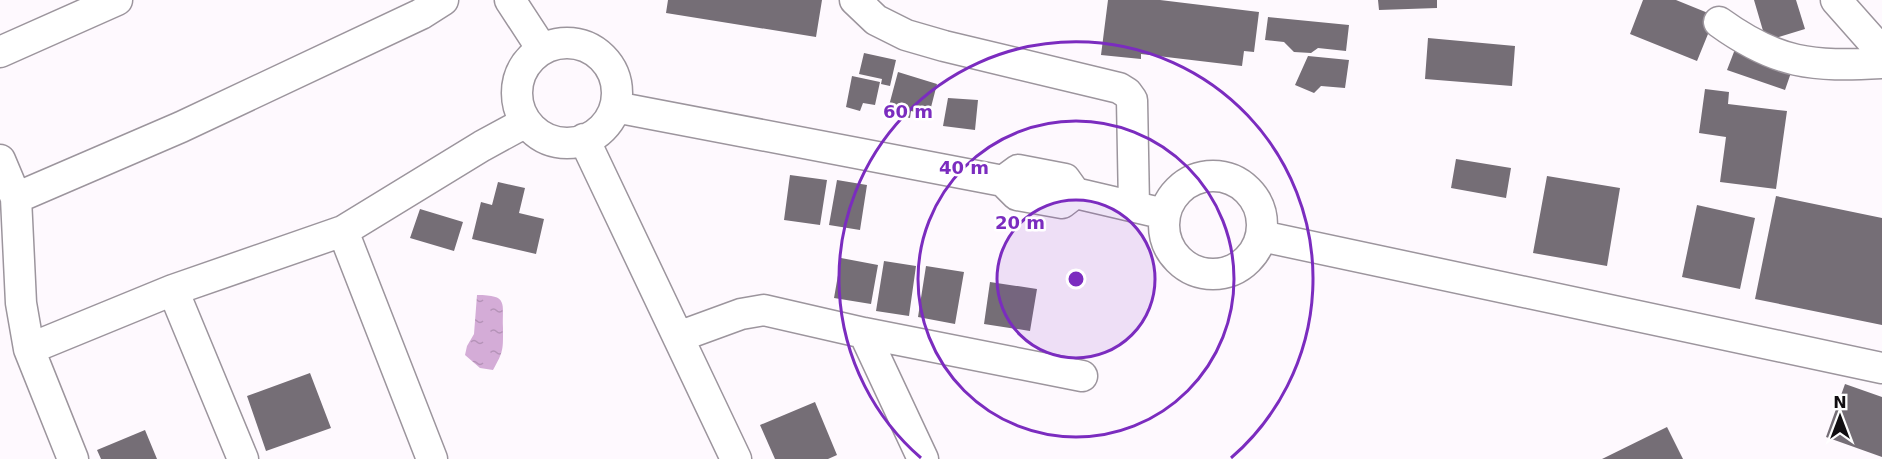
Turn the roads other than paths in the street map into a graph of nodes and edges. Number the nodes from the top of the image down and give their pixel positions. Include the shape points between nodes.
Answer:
1 (117, 0) edge
2 (443, 0) edge
3 (510, 0) edge
4 (855, 0) edge
5 (1836, 0) edge
6 (1719, 22) dead end
7 (542, 49) junction
8 (0, 52) edge
9 (1882, 52) edge
10 (1882, 63) edge
11 (615, 107) junction
12 (526, 122) junction
13 (584, 139) junction
14 (0, 160) edge
15 (16, 198) junction
16 (1134, 206) junction
17 (1165, 214) junction
18 (343, 231) junction
19 (1261, 236) junction
20 (173, 290) junction
21 (864, 333) junction
22 (678, 337) junction
23 (29, 349) junction
24 (1882, 368) edge
25 (1082, 376) dead end
26 (73, 459) edge
27 (243, 459) edge
28 (432, 459) edge
29 (736, 459) edge
30 (923, 459) edge

1 - 8 street
2 - 15 street via 421,14 181,127
3 - 7 street
4 - 16 street via 876,20 906,35 1119,88 1126,93 1132,100
5 - 9 street
6 - 10 street via 1782,58 1841,66
7 - 11 street via 575,43 604,59 617,90
7 - 12 street via 528,60 516,90
11 - 13 street via 598,132
11 - 16 street via 1003,181 1018,171 1043,174 1065,179 1075,193
12 - 13 street via 552,140
12 - 18 street
13 - 22 street
14 - 15 street
15 - 23 street via 21,303
16 - 17 street
17 - 19 street via 1163,229 1175,257 1202,273 1217,274 1245,262
17 - 19 street via 1183,185 1216,176 1247,189 1262,219
18 - 20 street
18 - 28 street
19 - 24 street
20 - 23 street
20 - 27 street
21 - 22 street via 764,310 741,314
21 - 25 street
21 - 30 street
22 - 29 street
23 - 26 street

